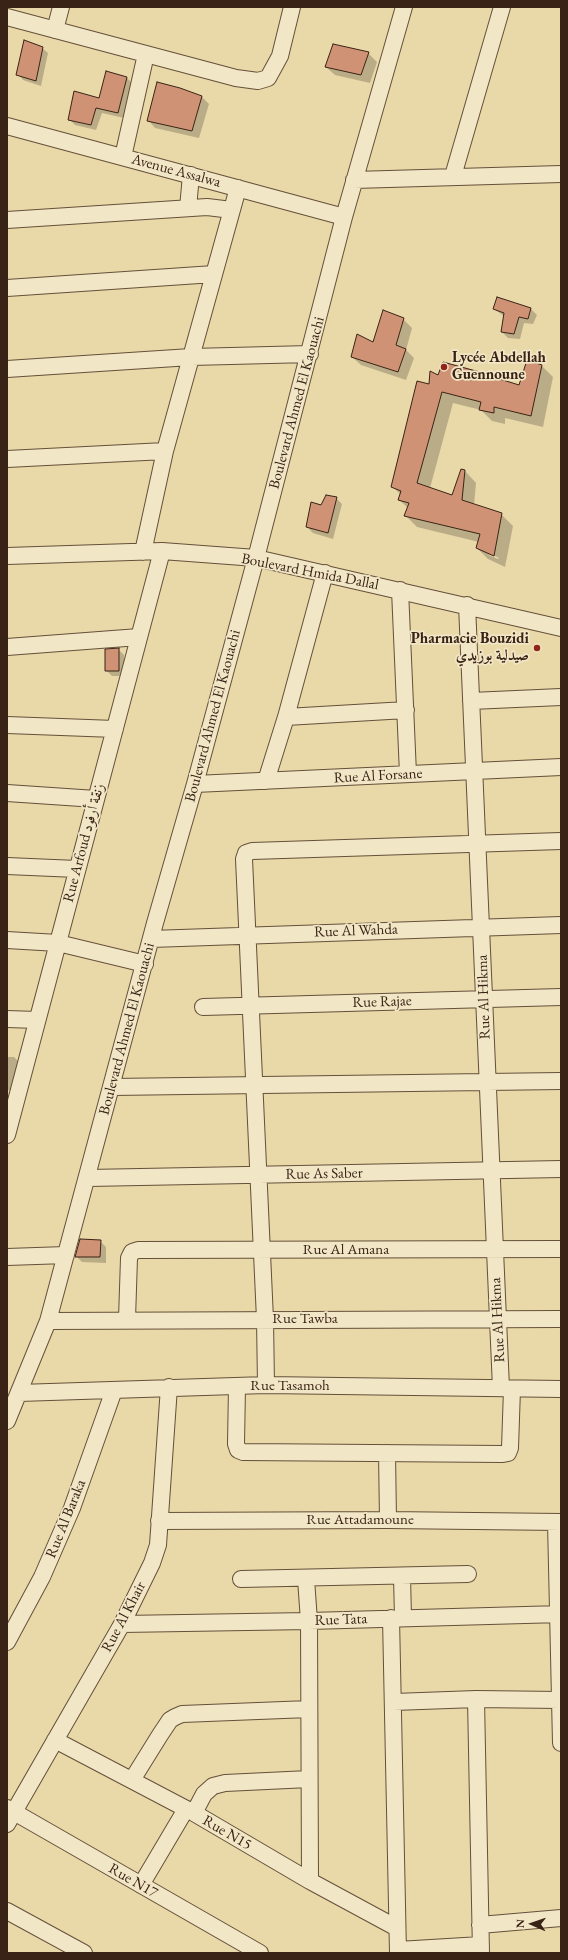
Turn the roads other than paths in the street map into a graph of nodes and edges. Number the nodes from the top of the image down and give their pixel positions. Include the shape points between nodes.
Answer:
1 (61, 7) edge
2 (292, 7) edge
3 (404, 7) edge
4 (502, 7) edge
5 (7, 17) edge
6 (54, 30) junction
7 (146, 54) junction
8 (7, 126) edge
9 (123, 157) junction
10 (561, 174) edge
11 (191, 175) junction
12 (453, 176) junction
13 (354, 180) junction
14 (238, 188) junction
15 (188, 208) junction
16 (232, 210) junction
17 (344, 217) junction
18 (7, 220) edge
19 (214, 274) junction
20 (7, 288) edge
21 (310, 354) junction
22 (191, 357) junction
23 (7, 369) edge
24 (166, 451) junction
25 (7, 459) edge
26 (162, 551) junction
27 (143, 552) junction
28 (7, 556) edge
29 (256, 558) junction
30 (325, 573) junction
31 (400, 590) junction
32 (467, 605) junction
33 (561, 628) edge
34 (139, 637) junction
35 (7, 647) edge
36 (561, 697) edge
37 (472, 701) junction
38 (406, 710) junction
39 (286, 717) junction
40 (7, 725) edge
41 (115, 729) junction
42 (561, 767) edge
43 (474, 771) junction
44 (408, 774) junction
45 (266, 781) junction
46 (195, 784) junction
47 (7, 794) edge
48 (96, 799) junction
49 (561, 841) edge
50 (478, 845) junction
51 (7, 866) edge
52 (77, 869) junction
53 (561, 924) edge
54 (481, 927) junction
55 (247, 935) junction
56 (151, 939) junction
57 (7, 940) edge
58 (58, 943) junction
59 (145, 964) junction
60 (561, 997) edge
61 (484, 999) junction
62 (251, 1005) junction
63 (203, 1007) dead end
64 (7, 1019) edge
65 (37, 1020) junction
66 (487, 1081) junction
67 (561, 1081) edge
68 (254, 1086) junction
69 (112, 1087) junction
70 (12, 1099) edge
71 (7, 1135) edge
72 (561, 1169) edge
73 (491, 1171) junction
74 (259, 1175) junction
75 (88, 1178) junction
76 (561, 1249) edge
77 (262, 1250) junction
78 (494, 1250) junction
79 (66, 1255) junction
80 (7, 1257) edge
81 (128, 1319) junction
82 (265, 1319) junction
83 (498, 1319) junction
84 (561, 1319) edge
85 (48, 1321) junction
86 (266, 1386) junction
87 (169, 1387) junction
88 (237, 1387) junction
89 (506, 1388) junction
90 (561, 1389) edge
91 (114, 1390) junction
92 (20, 1393) junction
93 (7, 1421) edge
94 (387, 1453) junction
95 (388, 1520) junction
96 (159, 1522) junction
97 (558, 1522) edge
98 (468, 1574) dead end
99 (402, 1576) junction
100 (241, 1579) dead end
101 (306, 1579) junction
102 (560, 1614) edge
103 (397, 1618) junction
104 (309, 1621) junction
105 (122, 1624) junction
106 (7, 1642) edge
107 (476, 1699) junction
108 (560, 1700) junction
109 (394, 1702) junction
110 (309, 1709) junction
111 (55, 1740) junction
112 (561, 1743) edge
113 (309, 1779) junction
114 (132, 1780) junction
115 (190, 1811) junction
116 (9, 1815) edge
117 (310, 1881) junction
118 (141, 1885) junction
119 (7, 1911) edge
120 (561, 1918) edge
121 (480, 1925) junction
122 (397, 1928) junction
123 (481, 1949) edge
124 (398, 1952) edge
125 (84, 1953) edge
126 (260, 1953) edge

1 - 6 street
2 - 7 street via 280,56 268,78 258,81 236,78
3 - 13 street, Boulevard Ahmed El Kaouachi
4 - 12 street
5 - 6 street
6 - 7 street
7 - 9 street
8 - 9 street, Avenue Assalwa
9 - 11 street, Avenue Assalwa
10 - 12 street
11 - 14 street, Avenue Assalwa
11 - 15 street
12 - 13 street
13 - 17 street, Boulevard Ahmed El Kaouachi
14 - 16 street
14 - 17 street, Avenue Assalwa
15 - 16 street
15 - 18 street
16 - 19 street
17 - 21 street, Boulevard Ahmed El Kaouachi
19 - 20 street
19 - 22 street
21 - 22 street
21 - 29 street, Boulevard Ahmed El Kaouachi
22 - 23 street
22 - 24 street
24 - 25 street
24 - 27 street
26 - 27 street, Boulevard Hmida Dallal
26 - 29 street, Boulevard Hmida Dallal
26 - 34 street, Rue Arfoud زنقة أرفود
27 - 28 street, Boulevard Hmida Dallal
29 - 30 street, Boulevard Hmida Dallal
29 - 46 street, Boulevard Ahmed El Kaouachi
30 - 31 street, Boulevard Hmida Dallal
30 - 39 street
31 - 32 street, Boulevard Hmida Dallal
31 - 38 street
32 - 33 street, Boulevard Hmida Dallal
32 - 37 street, Rue Al Hikma
34 - 35 street
34 - 41 street, Rue Arfoud زنقة أرفود
36 - 37 street
37 - 43 street, Rue Al Hikma
38 - 39 street
38 - 44 street
39 - 45 street
40 - 41 street
41 - 48 street, Rue Arfoud زنقة أرفود
42 - 43 street, Rue Al Forsane
43 - 44 street, Rue Al Forsane
43 - 50 street, Rue Al Hikma
44 - 45 street, Rue Al Forsane
45 - 46 street, Rue Al Forsane
46 - 56 street, Boulevard Ahmed El Kaouachi
47 - 48 street
48 - 52 street, Rue Arfoud زنقة أرفود
49 - 50 street
50 - 54 street, Rue Al Hikma
50 - 55 street via 246,853 244,859
51 - 52 street
52 - 58 street, Rue Arfoud زنقة أرفود
53 - 54 street, Rue Al Wahda
54 - 55 street, Rue Al Wahda
54 - 61 street, Rue Al Hikma
55 - 56 street, Rue Al Wahda
55 - 62 street
56 - 59 street, Boulevard Ahmed El Kaouachi
57 - 58 street
58 - 59 street
58 - 65 street, Rue Arfoud زنقة أرفود
59 - 69 street, Boulevard Ahmed El Kaouachi
60 - 61 street, Rue Rajae
61 - 62 street, Rue Rajae
61 - 66 street, Rue Al Hikma
62 - 63 street, Rue Rajae
62 - 68 street
64 - 65 street
65 - 70 street, Rue Arfoud زنقة أرفود
66 - 67 street
66 - 68 street
66 - 73 street, Rue Al Hikma
68 - 69 street
68 - 74 street
69 - 75 street, Boulevard Ahmed El Kaouachi
70 - 71 street, Rue Arfoud زنقة أرفود
72 - 73 street, Rue As Saber
73 - 74 street, Rue As Saber
73 - 78 street, Rue Al Hikma
74 - 75 street, Rue As Saber
74 - 77 street
75 - 79 street, Boulevard Ahmed El Kaouachi
76 - 78 street, Rue Al Amana
77 - 78 street, Rue Al Amana
77 - 81 street, Rue Al Amana via 132,1252 129,1258
77 - 82 street
78 - 83 street, Rue Al Hikma
79 - 80 street
79 - 85 street, Boulevard Ahmed El Kaouachi
81 - 82 street, Rue Tawba
81 - 85 street, Rue Tawba
82 - 83 street, Rue Tawba
82 - 86 street
83 - 84 street, Rue Tawba
83 - 89 street, Rue Al Hikma
85 - 92 street, Boulevard Ahmed El Kaouachi
86 - 88 street, Rue Tasamoh
86 - 89 street, Rue Tasamoh
87 - 88 street, Rue Tasamoh
87 - 91 street, Rue Tasamoh
87 - 96 street, Rue Al Khair
88 - 94 street via 238,1450
89 - 90 street, Rue Tasamoh
89 - 94 street, Rue Al Hikma via 510,1448 508,1453
91 - 92 street, Rue Tasamoh
91 - 106 street, Rue Al Baraka via 69,1515 42,1577
92 - 93 street, Boulevard Ahmed El Kaouachi
94 - 95 street
95 - 96 street, Rue Attadamoune
95 - 97 street, Rue Attadamoune
96 - 105 street, Rue Al Khair via 158,1545 152,1563
97 - 102 street
98 - 99 street
99 - 101 street
99 - 103 street
100 - 101 street
101 - 104 street
102 - 103 street, Rue Tata
102 - 108 street
103 - 104 street, Rue Tata
103 - 109 street
104 - 105 street, Rue Tata
104 - 110 street
105 - 111 street, Rue Al Khair
107 - 108 street
107 - 109 street
107 - 121 street
108 - 112 street
109 - 122 street
110 - 113 street
110 - 114 street via 182,1714 170,1720
111 - 114 street, Rue N15
111 - 116 street, Rue Al Khair
113 - 115 street via 225,1783 213,1786
113 - 117 street
114 - 115 street, Rue N15
115 - 117 street, Rue N15
115 - 118 street
116 - 118 street, Rue N17
117 - 122 street, Rue N15
118 - 126 street, Rue N17
119 - 125 street
120 - 121 street
121 - 123 street
122 - 124 street
123 - 124 street

